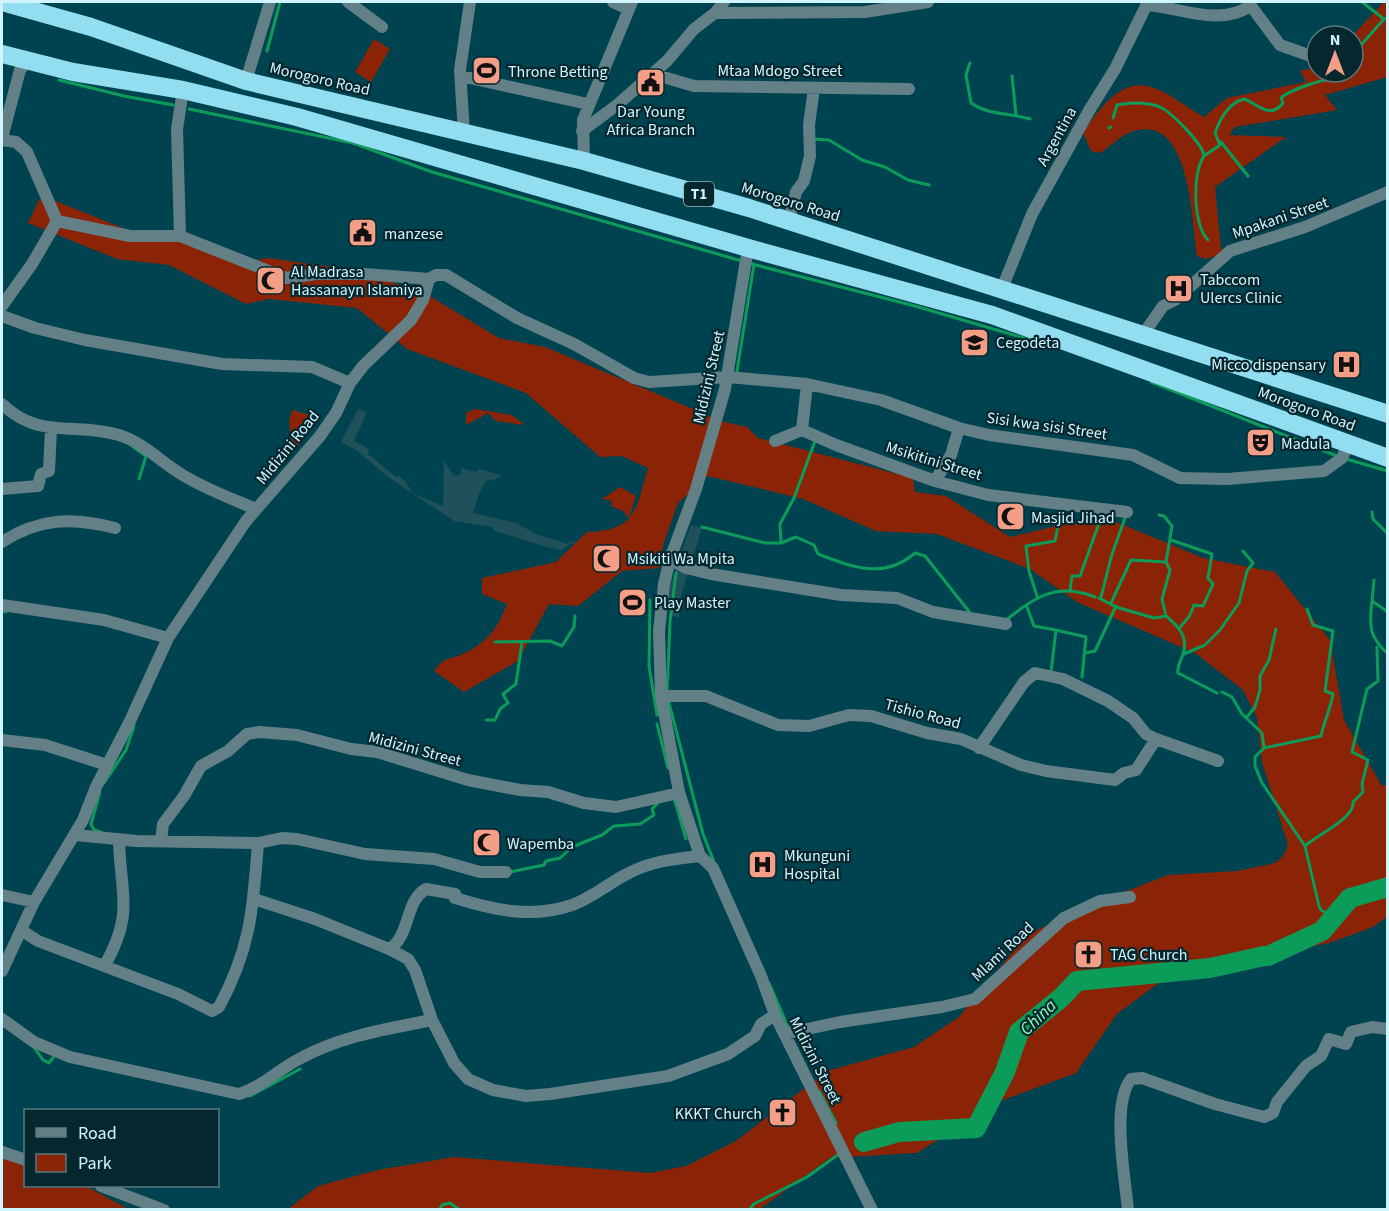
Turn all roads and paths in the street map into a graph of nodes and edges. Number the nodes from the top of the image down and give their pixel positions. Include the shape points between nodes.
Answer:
1 (2, 2) edge
2 (270, 2) edge
3 (348, 2) edge
4 (470, 2) edge
5 (613, 2) edge
6 (724, 2) edge
7 (928, 2) edge
8 (1147, 3) edge
9 (1249, 4) edge
10 (630, 5) edge
11 (715, 12) junction
12 (382, 27) dead end
13 (2, 54) edge
14 (1305, 54) edge
15 (27, 61) junction
16 (653, 74) junction
17 (461, 76) junction
18 (246, 81) junction
19 (814, 88) junction
20 (909, 89) dead end
21 (183, 90) junction
22 (588, 104) junction
23 (582, 131) junction
24 (464, 133) junction
25 (2, 139) edge
26 (584, 160) junction
27 (1388, 192) edge
28 (789, 220) junction
29 (57, 221) junction
30 (180, 236) junction
31 (748, 248) junction
32 (429, 279) junction
33 (1001, 291) junction
34 (2, 306) edge
35 (2, 315) edge
36 (1143, 336) junction
37 (728, 376) junction
38 (350, 383) junction
39 (807, 384) junction
40 (2, 404) edge
41 (1388, 414) edge
42 (960, 428) junction
43 (51, 429) junction
44 (802, 429) junction
45 (775, 441) dead end
46 (1348, 444) junction
47 (1388, 458) edge
48 (935, 481) junction
49 (2, 489) edge
50 (256, 509) junction
51 (1127, 512) dead end
52 (115, 528) dead end
53 (2, 542) edge
54 (670, 560) junction
55 (2, 605) edge
56 (1006, 624) dead end
57 (168, 638) junction
58 (661, 696) junction
59 (1156, 739) junction
60 (2, 740) edge
61 (979, 748) junction
62 (1218, 761) dead end
63 (107, 765) junction
64 (679, 793) junction
65 (76, 835) junction
66 (119, 838) junction
67 (160, 841) junction
68 (258, 843) junction
69 (700, 855) junction
70 (506, 872) dead end
71 (2, 895) edge
72 (1130, 897) dead end
73 (254, 899) junction
74 (34, 902) junction
75 (21, 930) junction
76 (389, 949) junction
77 (3, 964) edge
78 (105, 964) junction
79 (775, 1015) junction
80 (2, 1019) edge
81 (432, 1020) junction
82 (1388, 1029) edge
83 (784, 1034) junction
84 (2, 1152) edge
85 (24, 1159) edge
86 (107, 1187) edge
87 (164, 1209) edge
88 (872, 1209) edge
89 (1128, 1209) edge

1 - 18 highway, Morogoro Road / T1 via 91,27
2 - 18 street
3 - 12 street
4 - 17 street
5 - 10 street
6 - 11 street
7 - 11 street via 865,12
8 - 9 street via 1212,15 1242,12
8 - 33 street, Argentina via 1115,69 1032,214
9 - 14 street via 1280,45
10 - 22 street
11 - 16 street
13 - 15 highway, Morogoro Road / T1
15 - 21 highway, Morogoro Road / T1
15 - 25 street via 19,75
16 - 19 street, Mtaa Mdogo Street via 694,86
16 - 23 street
17 - 22 street
17 - 24 street
18 - 24 highway, Morogoro Road / T1
19 - 20 street, Mtaa Mdogo Street
19 - 28 street via 810,156
21 - 30 street via 177,129
21 - 31 highway, Morogoro Road / T1 via 385,141
22 - 23 street
23 - 26 street
24 - 26 highway, Morogoro Road / T1
25 - 29 street via 16,142 27,152
26 - 28 highway, Morogoro Road / T1
27 - 36 street, Mpakani Street via 1305,227 1230,251 1163,306
28 - 33 highway, Morogoro Road / T1
29 - 30 street via 130,236
29 - 34 street
30 - 32 street via 286,278 365,274
31 - 37 street, Midizini Street
31 - 46 highway, Morogoro Road / T1 via 992,315
32 - 37 street via 446,275 502,310 634,378 665,382
32 - 38 street, Midizini Road via 411,320 373,354
33 - 36 highway, Morogoro Road / T1
35 - 38 street via 85,340 222,364 312,367
36 - 41 highway, Morogoro Road / T1
37 - 39 street, Sisi kwa sisi Street
37 - 54 street, Midizini Street via 696,489
38 - 50 street, Midizini Road via 320,436
39 - 42 street, Sisi kwa sisi Street via 881,400
39 - 44 street
40 - 43 street via 28,423
42 - 46 street, Sisi kwa sisi Street via 1133,455 1180,478 1228,479 1323,471 1342,458
42 - 48 street via 951,455
43 - 49 street via 48,473 39,477 39,484
43 - 50 street via 125,437 201,486
44 - 45 street
44 - 48 street, Msikitini Street
46 - 47 highway, Morogoro Road / T1
48 - 51 street, Msikitini Street via 988,495
50 - 57 street, Midizini Road
52 - 53 street via 56,520 26,528
54 - 56 street via 711,574 841,595 897,598 933,612
54 - 58 street, Midizini Street via 659,631
55 - 57 street via 104,620
57 - 63 street, Midizini Road
58 - 61 street, Tishio Road via 706,696 778,725 809,726 849,716 871,716 961,739
58 - 64 street, Midizini Street
59 - 61 street, Tishio Road via 1136,770 1115,780 1046,771
59 - 61 street via 1108,701 1063,680 1035,673 1024,682
59 - 62 street
60 - 63 street via 45,745
63 - 65 street, Midizini Road
64 - 67 street, Midizini Street via 616,807 576,802 548,792 468,780 377,752 297,735 260,732 247,734 228,751 201,765 163,824
64 - 69 street, Midizini Street
65 - 66 street
65 - 74 street, Midizini Road
66 - 67 street
66 - 78 street via 124,924
67 - 68 street
68 - 70 street via 297,839 365,854 434,859 480,872
68 - 73 street
69 - 76 street via 658,860 627,873 573,905 528,913 497,911 455,898 449,891 426,889 414,901 399,941
69 - 79 street, Midizini Street via 712,868
71 - 74 street
72 - 83 street, Mlami Road via 1109,898 1064,918 975,999
73 - 76 street
73 - 78 street via 243,956 219,1007 212,1011
74 - 75 street, Midizini Road
75 - 77 street, Midizini Road
75 - 78 street via 38,941
76 - 81 street via 412,964
79 - 81 street via 760,1024 755,1036 728,1054 668,1076 526,1096 493,1090 468,1078 454,1063
79 - 83 street, Midizini Street
80 - 81 street via 34,1041 70,1057 239,1094 257,1088 298,1059 336,1043
82 - 89 street via 1351,1032 1346,1044 1329,1039 1321,1056 1306,1066 1277,1102 1273,1113 1264,1118 1142,1078 1131,1078 1121,1115
83 - 88 street, Midizini Street
84 - 85 street
86 - 87 street

